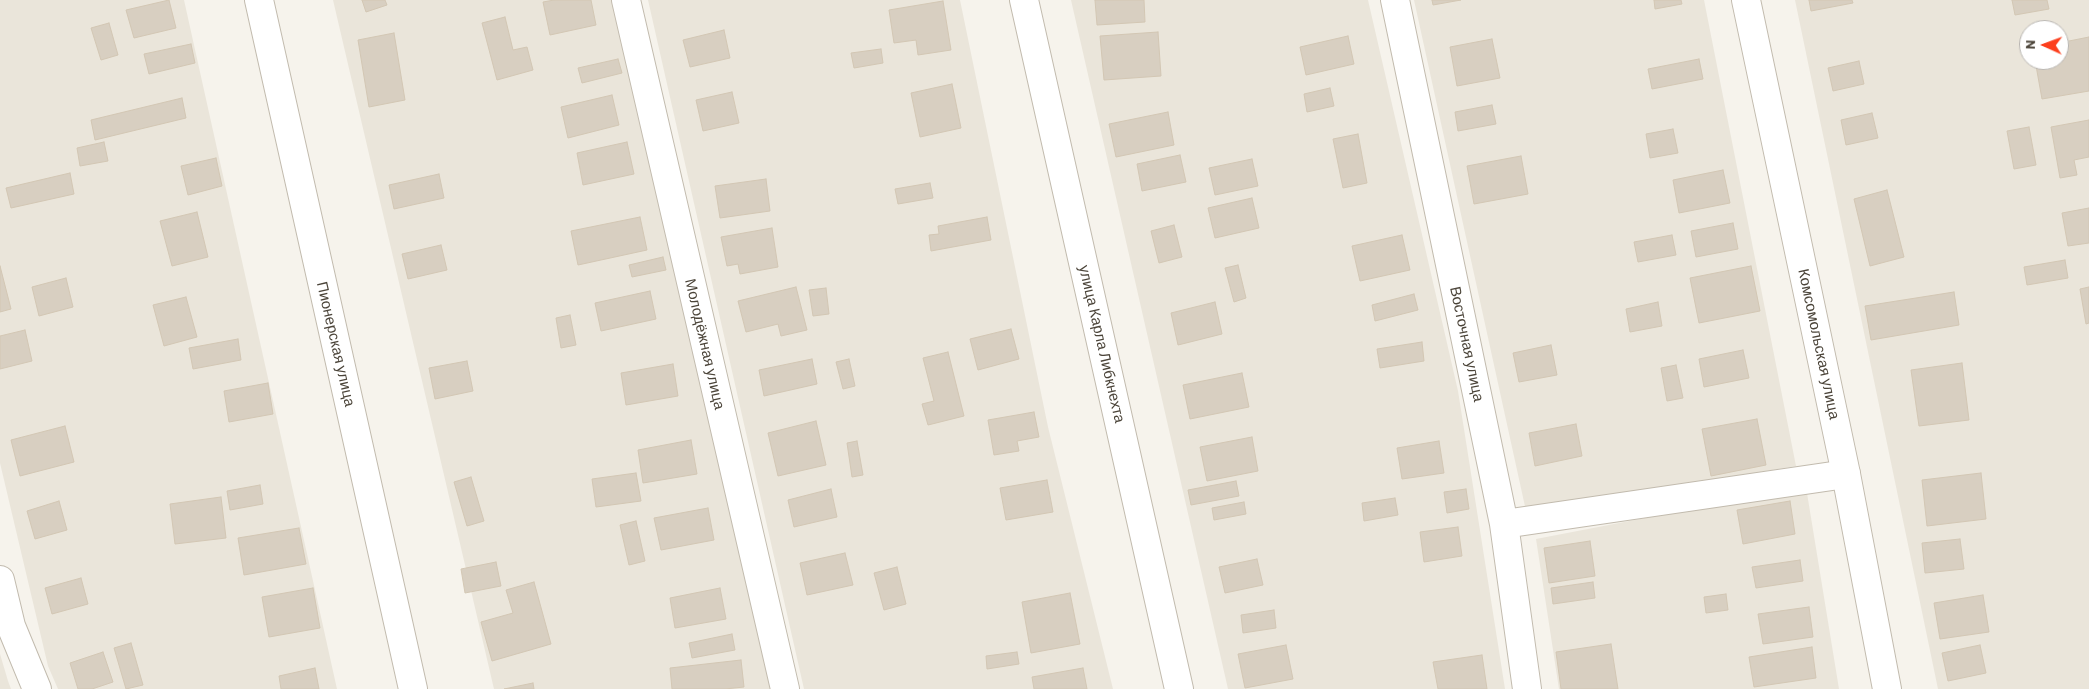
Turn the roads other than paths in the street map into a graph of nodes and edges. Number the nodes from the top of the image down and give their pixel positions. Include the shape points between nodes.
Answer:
1 (259, 0) edge
2 (626, 0) edge
3 (1024, 0) edge
4 (1395, 0) edge
5 (1746, 0) edge
6 (1846, 474) junction
7 (1504, 524) junction
8 (0, 580) edge
9 (37, 689) edge
10 (413, 689) edge
11 (785, 689) edge
12 (1179, 689) edge
13 (1527, 689) edge
14 (1887, 689) edge

1 - 10 street, Пионерская улица
2 - 11 street, Молодёжная улица
3 - 12 street, улица Карла Либкнехта
4 - 7 street, Восточная улица
5 - 6 street, Комсомольская улица
6 - 7 street
6 - 14 street, Комсомольская улица
7 - 13 street, Восточная улица
8 - 9 street via 11,626

